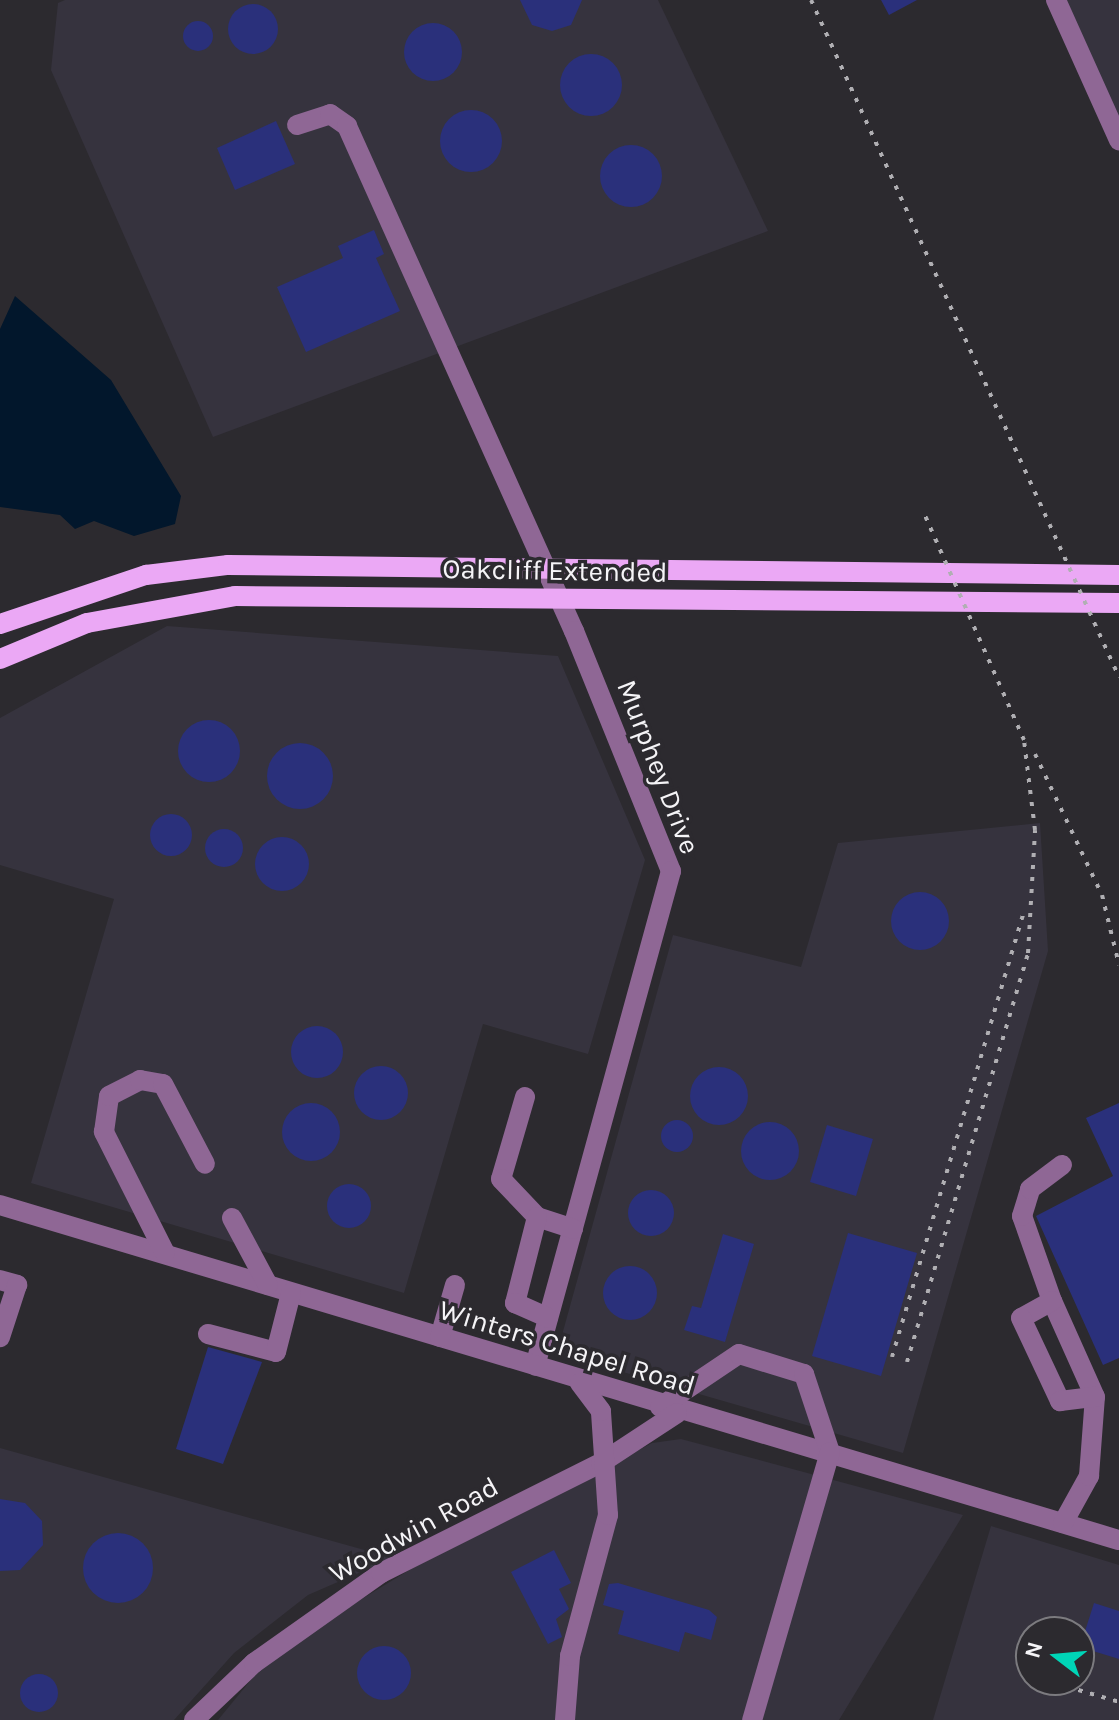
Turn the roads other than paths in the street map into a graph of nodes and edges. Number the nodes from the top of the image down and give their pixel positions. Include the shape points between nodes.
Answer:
1 (1056, 0) edge
2 (297, 125) dead end
3 (1118, 132) edge
4 (1119, 575) edge
5 (1119, 603) edge
6 (0, 624) edge
7 (0, 659) edge
8 (525, 1097) dead end
9 (205, 1164) dead end
10 (1062, 1165) dead end
11 (0, 1205) edge
12 (537, 1217) junction
13 (232, 1218) dead end
14 (573, 1229) junction
15 (165, 1253) junction
16 (0, 1280) edge
17 (268, 1285) junction
18 (455, 1285) dead end
19 (291, 1293) junction
20 (1052, 1301) junction
21 (548, 1318) junction
22 (208, 1334) dead end
23 (0, 1337) edge
24 (440, 1337) junction
25 (535, 1366) junction
26 (577, 1380) junction
27 (1095, 1397) junction
28 (668, 1410) junction
29 (830, 1452) junction
30 (601, 1463) junction
31 (1063, 1523) junction
32 (1119, 1540) edge
33 (194, 1720) edge
34 (565, 1720) edge
35 (752, 1720) edge

1 - 3 street
2 - 14 street, Murphey Drive via 330,114 347,126 574,631 671,871
4 - 6 main road, Oakcliff Extended via 214,567 93,589
5 - 7 main road, Oakcliff Extended via 235,596 167,604 87,623
8 - 12 street via 501,1179
9 - 15 street via 163,1084 140,1080 109,1096 104,1132
10 - 20 street via 1030,1189 1022,1216
11 - 15 street, Winters Chapel Road
12 - 14 street
12 - 21 street via 515,1303
13 - 17 street
14 - 21 street, Murphey Drive
15 - 17 street, Winters Chapel Road
16 - 23 street via 17,1285
17 - 19 street, Winters Chapel Road
18 - 24 street
19 - 22 street via 276,1352
19 - 24 street, Winters Chapel Road
20 - 27 street
20 - 27 street via 1021,1318 1060,1401
21 - 25 street, Murphey Drive
24 - 25 street, Winters Chapel Road
25 - 26 street, Winters Chapel Road
26 - 28 street, Winters Chapel Road
26 - 30 street via 599,1404
27 - 31 street via 1089,1476
28 - 29 street, Winters Chapel Road
28 - 29 street, Woodwin Road via 739,1354 804,1374
28 - 30 street, Woodwin Road
29 - 31 street, Winters Chapel Road
29 - 35 street
30 - 33 street, Woodwin Road via 381,1573 254,1663
30 - 34 street via 608,1515 570,1656
31 - 32 street, Winters Chapel Road

